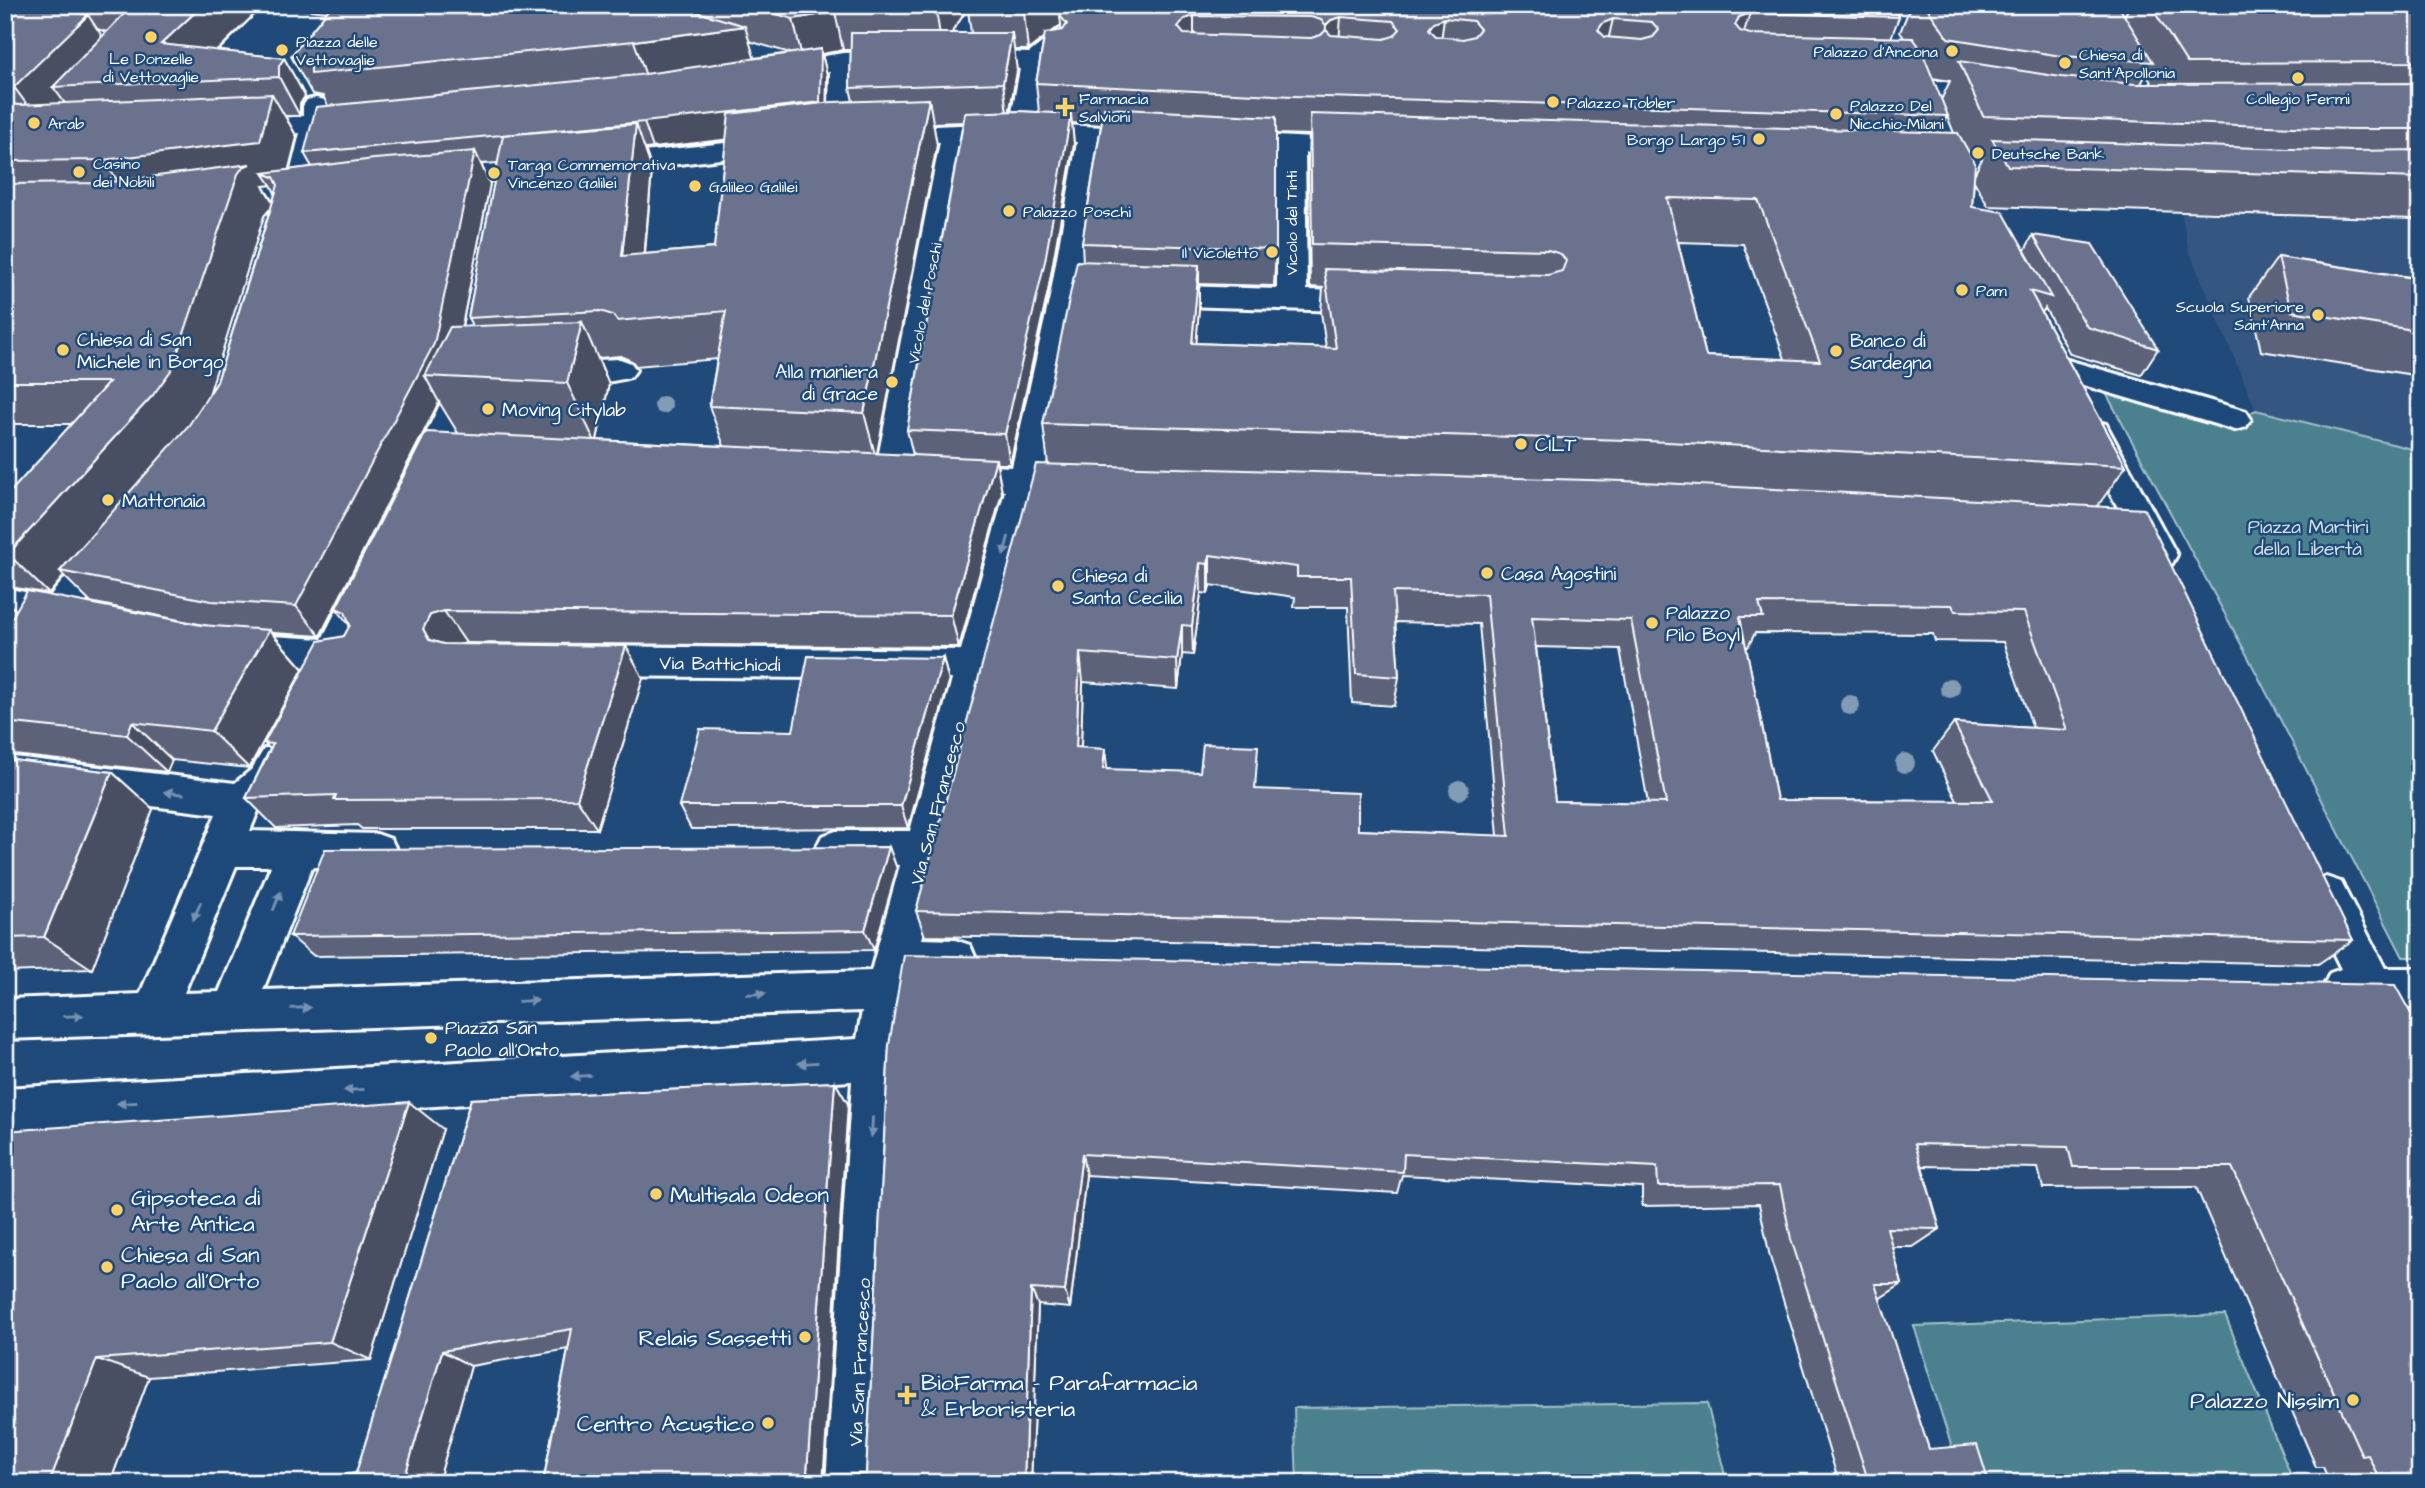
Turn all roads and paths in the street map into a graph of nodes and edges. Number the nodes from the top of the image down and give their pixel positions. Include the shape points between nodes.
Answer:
1 (1108, 5) edge
2 (844, 61) junction
3 (1044, 62) junction
4 (753, 64) edge
5 (1919, 87) edge
6 (2028, 104) edge
7 (316, 114) junction
8 (393, 115) edge
9 (1021, 131) junction
10 (207, 132) edge
11 (955, 133) junction
12 (1092, 134) junction
13 (821, 140) junction
14 (1291, 145) junction
15 (1388, 148) edge
16 (509, 170) junction
17 (403, 180) edge
18 (294, 195) edge
19 (502, 204) edge
20 (1093, 293) junction
21 (1292, 300) junction
22 (1404, 302) edge
23 (620, 370) dead end
24 (2235, 419) dead end
25 (434, 451) junction
26 (473, 453) edge
27 (1024, 480) junction
28 (1116, 484) edge
29 (404, 511) edge
30 (2105, 523) edge
31 (2146, 526) junction
32 (129, 527) edge
33 (386, 547) edge
34 (2176, 587) edge
35 (5, 602) edge
36 (58, 612) junction
37 (110, 624) edge
38 (199, 641) edge
39 (345, 656) junction
40 (548, 661) edge
41 (974, 665) junction
42 (5, 708) edge
43 (5, 772) edge
44 (242, 801) junction
45 (223, 848) junction
46 (799, 848) edge
47 (925, 848) junction
48 (298, 851) junction
49 (409, 851) edge
50 (2312, 867) edge
51 (993, 960) edge
52 (892, 974) junction
53 (2301, 986) edge
54 (2371, 988) junction
55 (2420, 988) edge
56 (233, 1010) junction
57 (154, 1013) junction
58 (5, 1019) edge
59 (876, 1059) junction
60 (2420, 1081) edge
61 (5, 1110) edge
62 (852, 1483) edge

1 - 3 street via 1092,14
2 - 3 street via 945,54
2 - 4 street via 804,68
2 - 13 street
3 - 9 street
5 - 6 street
7 - 8 street
7 - 10 street
7 - 18 street
9 - 11 street
9 - 12 street
11 - 13 street
11 - 27 street, Vicolo del Poschi via 878,472
12 - 14 street
12 - 20 street, Via San Francesco
13 - 16 street
14 - 15 street
14 - 21 street, Vicolo del Tinti
16 - 17 street
16 - 19 street
20 - 21 street, Vicolo del Tinti
20 - 27 street, Via San Francesco
21 - 22 street, Vicolo del Tinti
23 - 25 street via 493,370
24 - 31 street via 2050,355
25 - 26 street
25 - 29 street
27 - 28 street
27 -> 41 street, Via San Francesco
30 - 31 street
31 - 34 street
32 - 36 street
33 - 39 street
35 - 36 street
36 - 37 street
36 - 42 street
38 - 39 street
39 - 44 street via 299,718 266,781
40 - 41 street, Via Battichiodi
41 - 47 street, Via San Francesco
44 -> 43 street
44 - 45 street
45 - 48 street
45 -> 57 street
46 - 47 street
47 - 52 street, Via San Francesco
48 - 49 street
56 -> 48 street
50 - 54 street
51 - 52 street
56 -> 52 street
52 - 59 street, Via San Francesco
53 - 54 street
54 - 55 street
54 - 60 street
56 - 57 street
58 -> 57 street
59 -> 61 street via 477,1102
59 -> 62 street, Via San Francesco

